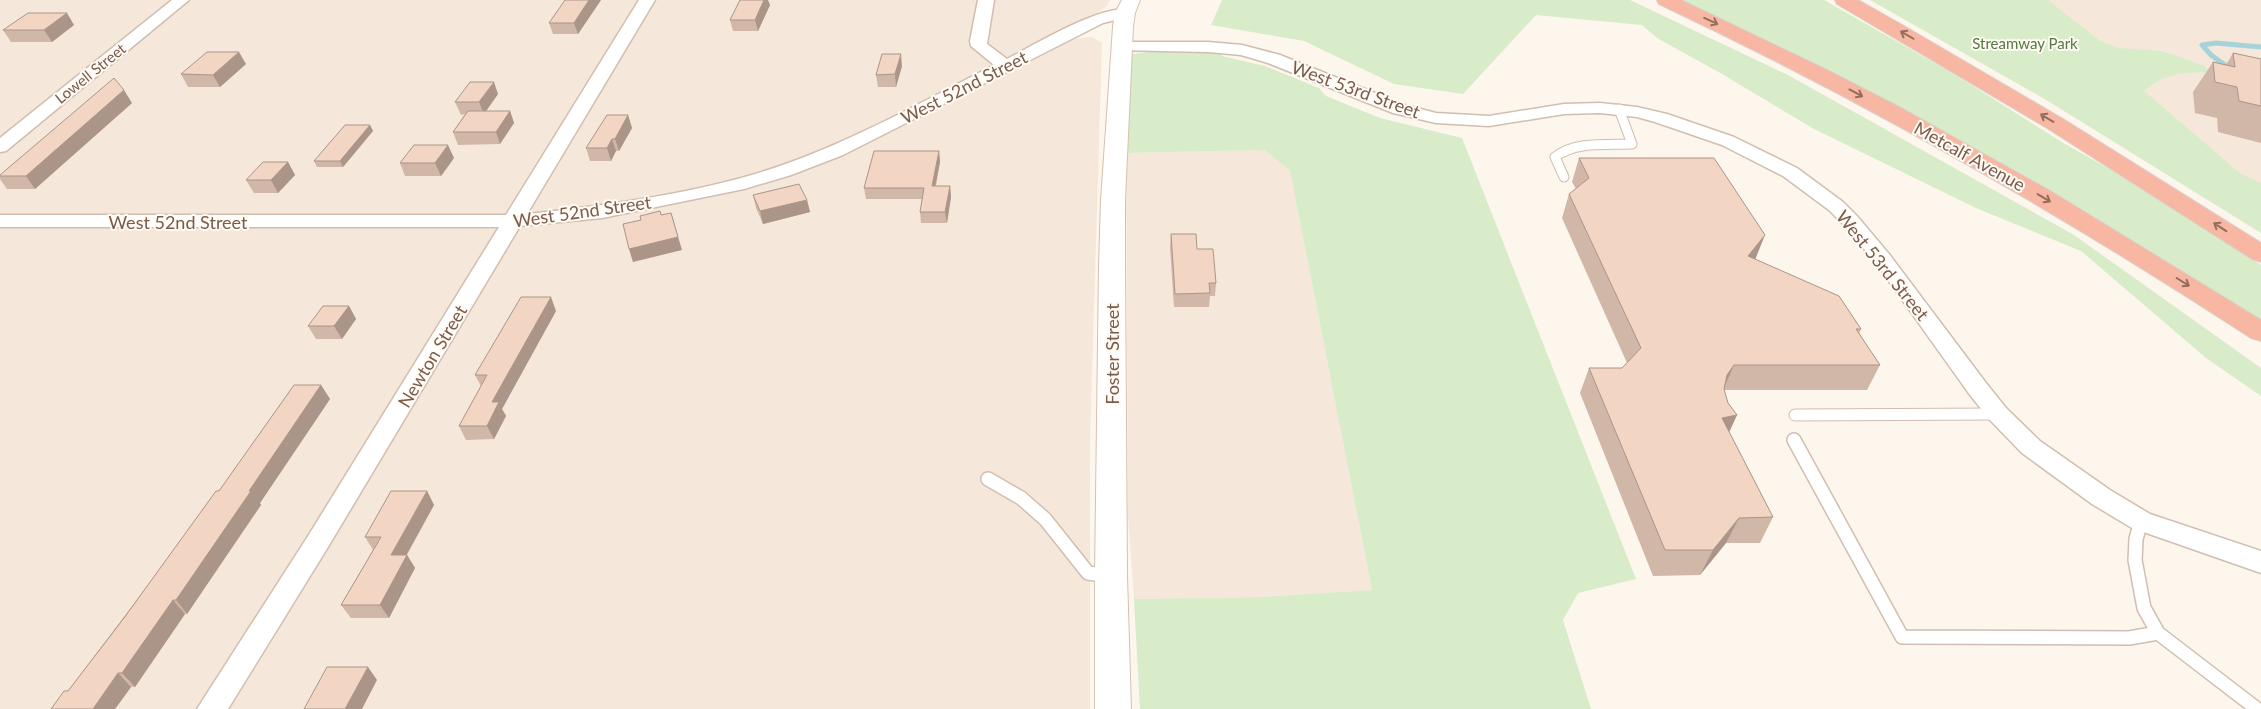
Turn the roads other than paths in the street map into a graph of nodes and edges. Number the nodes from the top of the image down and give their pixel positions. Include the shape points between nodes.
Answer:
1 (181, 0) edge
2 (647, 0) edge
3 (986, 0) edge
4 (1666, 0) edge
5 (1844, 0) edge
6 (1128, 6) edge
7 (1123, 47) junction
8 (1008, 65) junction
9 (1619, 110) junction
10 (0, 147) edge
11 (1564, 177) dead end
12 (0, 221) edge
13 (513, 221) junction
14 (2261, 254) edge
15 (2261, 332) edge
16 (1998, 414) junction
17 (1795, 415) dead end
18 (1794, 440) dead end
19 (988, 479) dead end
20 (2141, 521) junction
21 (2261, 562) edge
22 (1110, 576) junction
23 (2158, 633) junction
24 (212, 709) edge
25 (1113, 709) edge
26 (2257, 709) edge

1 - 10 street, Lowell Street
2 - 13 street, Newton Street
3 - 8 street via 979,46
4 -> 15 highway, Metcalf Avenue via 1837,82 1916,125 2041,196
14 -> 5 highway via 2089,143
6 - 7 street, Foster Street
6 - 8 street, West 52nd Street
7 - 9 street, West 53rd Street via 1242,50 1274,59 1400,109 1456,120 1505,120 1564,109
7 - 22 street, Foster Street via 1113,210
8 - 13 street, West 52nd Street via 836,151 784,171 744,183 602,212
9 - 11 lane via 1632,144 1561,151 1555,157
9 - 16 street, West 53rd Street via 1661,118 1728,140 1790,172 1836,206 1882,258
12 - 13 street, West 52nd Street
13 - 24 street, Newton Street via 320,540
16 - 17 lane
16 - 20 street, West 53rd Street via 2066,474
18 - 23 lane via 1902,637 2130,638
19 - 22 lane via 1021,498 1045,519 1088,573
20 - 21 street, West 53rd Street
20 - 23 lane via 2135,560 2144,608
22 - 25 street, Foster Street
23 - 26 lane

